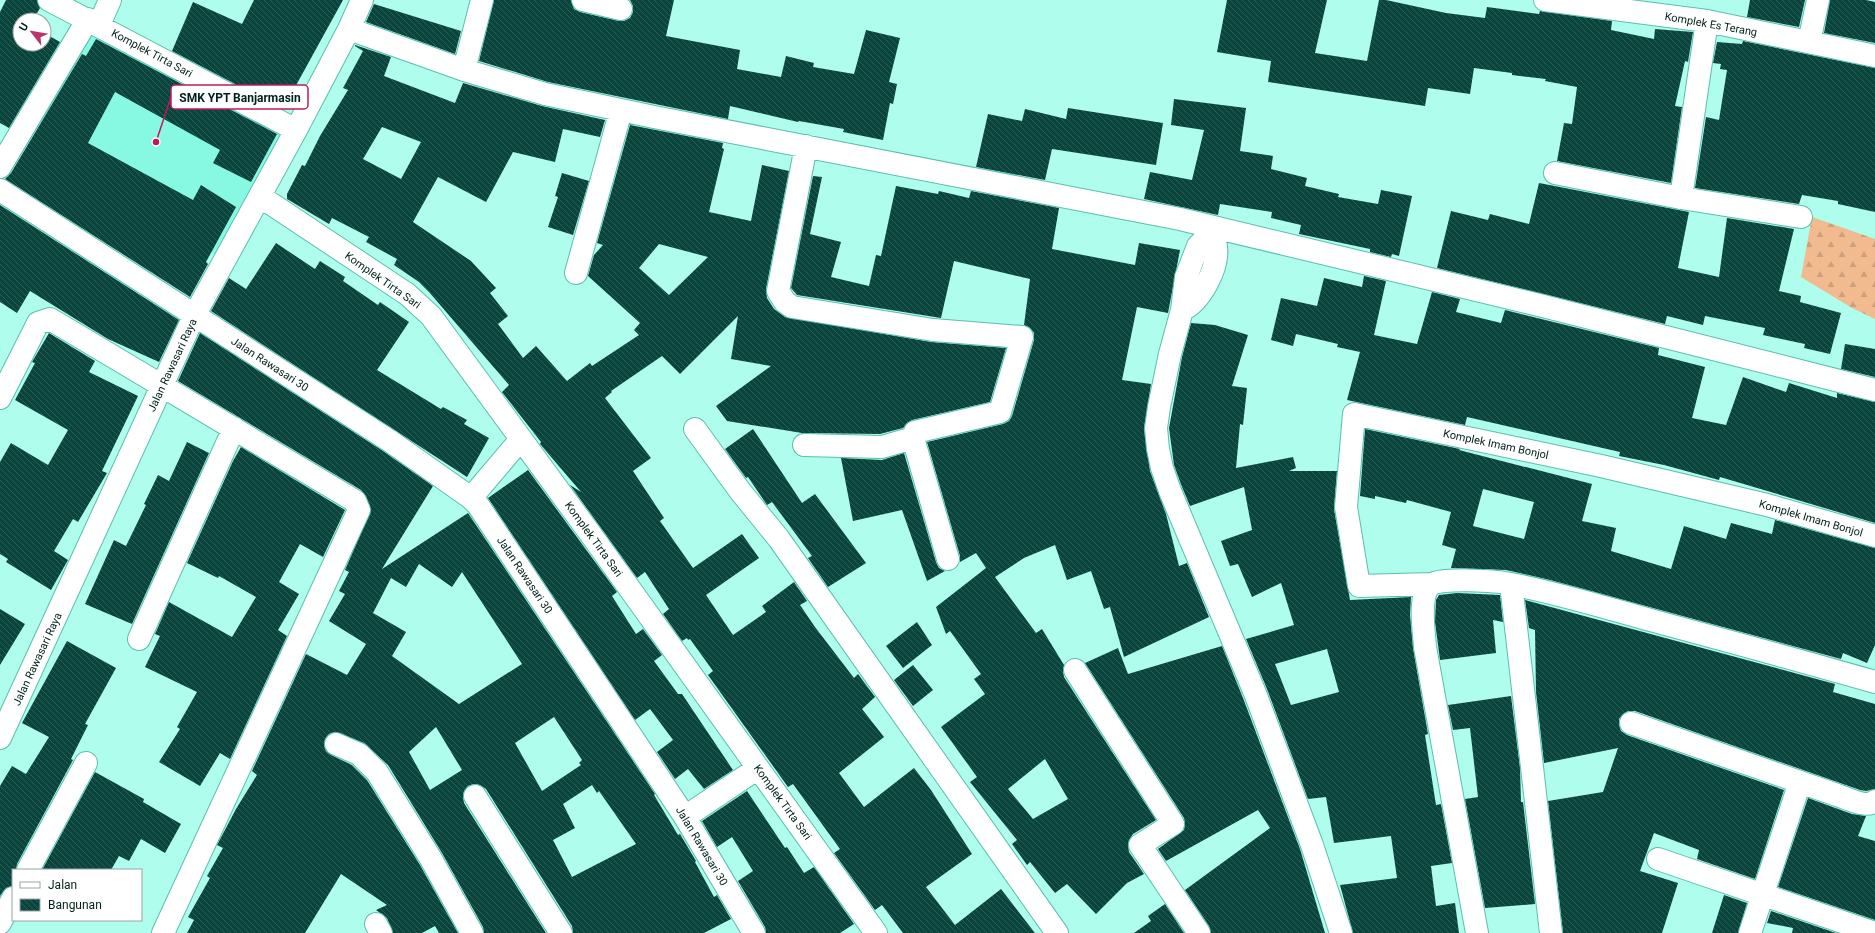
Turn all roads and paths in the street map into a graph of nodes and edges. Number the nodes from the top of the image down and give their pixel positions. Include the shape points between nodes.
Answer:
1 (49, 0) edge
2 (110, 0) edge
3 (362, 0) edge
4 (482, 0) edge
5 (583, 0) edge
6 (1545, 0) edge
7 (1818, 0) edge
8 (621, 9) dead end
9 (1707, 21) junction
10 (93, 22) junction
11 (349, 29) junction
12 (1809, 42) junction
13 (1875, 56) edge
14 (464, 70) junction
15 (621, 110) junction
16 (296, 130) junction
17 (7, 140) edge
18 (806, 146) junction
19 (0, 167) edge
20 (1555, 173) dead end
21 (0, 190) edge
22 (261, 196) junction
23 (1681, 198) junction
24 (1801, 217) dead end
25 (1211, 230) junction
26 (576, 274) dead end
27 (194, 316) junction
28 (164, 386) junction
29 (1875, 390) edge
30 (0, 398) edge
31 (234, 428) junction
32 (694, 429) dead end
33 (913, 438) junction
34 (521, 439) junction
35 (804, 445) dead end
36 (471, 498) junction
37 (1875, 536) edge
38 (948, 559) dead end
39 (1432, 584) junction
40 (1511, 584) junction
41 (139, 639) dead end
42 (1075, 670) dead end
43 (1875, 682) edge
44 (1631, 723) dead end
45 (0, 738) edge
46 (336, 744) dead end
47 (86, 763) dead end
48 (758, 768) junction
49 (1800, 782) junction
50 (475, 796) dead end
51 (1875, 801) edge
52 (685, 817) junction
53 (1658, 859) dead end
54 (29, 869) edge
55 (1763, 894) junction
56 (12, 900) edge
57 (0, 923) edge
58 (163, 933) edge
59 (472, 933) edge
60 (561, 933) edge
61 (754, 933) edge
62 (876, 933) edge
63 (1057, 933) edge
64 (1199, 933) edge
65 (1341, 933) edge
66 (1477, 933) edge
67 (1551, 933) edge
68 (1750, 933) edge
69 (1875, 933) edge

1 - 10 street, Komplek Tirta Sari
2 - 10 street
3 - 11 street, Jalan Rawasari Raya
4 - 14 street
5 - 8 street
6 - 9 street, Komplek Es Terang
7 - 12 street
9 - 12 street, Komplek Es Terang
9 - 23 street
10 - 16 street, Komplek Tirta Sari
10 - 17 street
11 - 14 street
11 - 16 street, Jalan Rawasari Raya
12 - 13 street, Komplek Es Terang
14 - 15 street via 545,94
15 - 18 street
15 - 26 street
16 - 22 street, Jalan Rawasari Raya
17 - 19 street
18 - 25 street via 1180,219
18 - 33 street via 778,291 784,302 792,307 933,330 1022,338 1000,412 915,432
20 - 23 street
21 - 27 street, Jalan Rawasari 30
22 - 27 street, Jalan Rawasari Raya
22 - 34 street, Komplek Tirta Sari via 421,306
23 - 24 street
25 - 29 street via 1539,305
25 - 65 street via 1203,238 1191,259 1183,291 1182,310 1170,354 1156,428 1162,468 1255,693 1312,845
27 - 28 street, Jalan Rawasari Raya
27 - 36 street, Jalan Rawasari 30 via 390,441
28 - 30 street via 50,319 38,323
28 - 31 street
28 - 45 street, Jalan Rawasari Raya
31 - 41 street
31 - 58 street via 355,500 359,510
32 - 63 street via 779,539
33 - 35 street via 882,447
33 - 38 street
34 - 36 street
34 - 48 street, Komplek Tirta Sari
36 - 52 street, Jalan Rawasari 30
37 - 39 street, Komplek Imam Bonjol via 1768,505 1601,466 1354,414 1346,507 1359,586
39 - 40 street via 1490,581
39 - 66 street via 1423,600 1425,647
40 - 43 street via 1609,608
40 - 67 street
42 - 64 street via 1173,824 1140,845
44 - 49 street
46 - 59 street via 359,754 377,772 431,859
47 - 54 street
48 - 52 street
48 - 62 street, Komplek Tirta Sari
49 - 51 street via 1866,804
49 - 55 street
50 - 60 street
52 - 61 street, Jalan Rawasari 30
53 - 55 street
55 - 68 street
55 - 69 street
56 - 57 street

